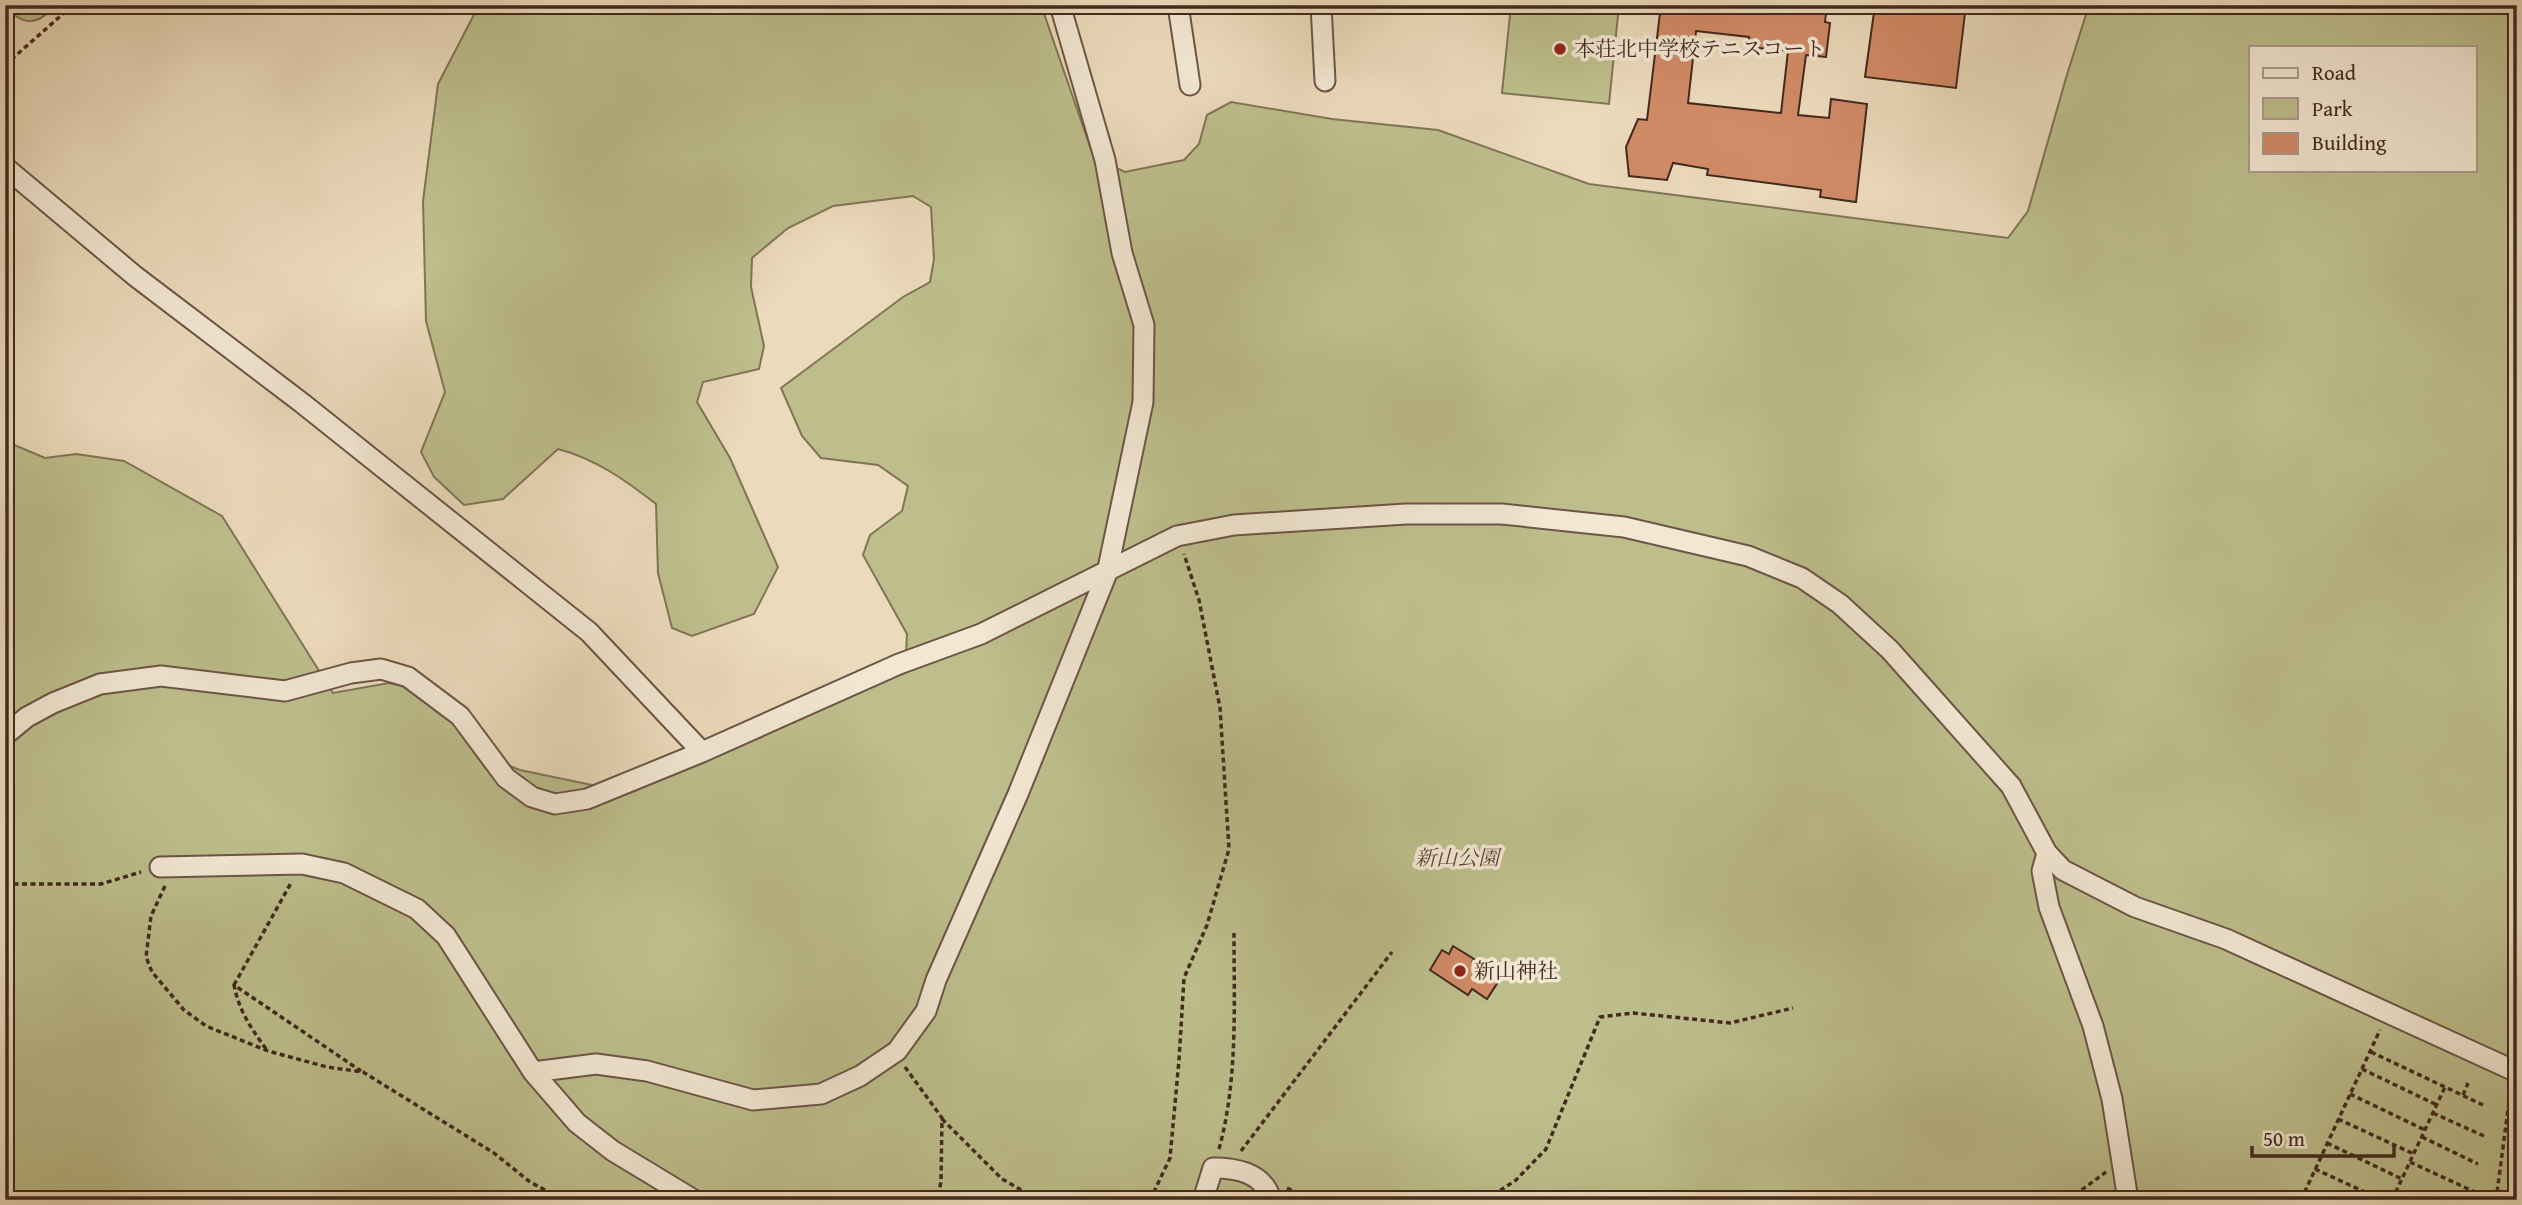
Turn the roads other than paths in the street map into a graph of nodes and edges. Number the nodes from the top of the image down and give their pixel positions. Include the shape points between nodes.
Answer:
1 (1060, 5) edge
2 (1178, 5) edge
3 (1321, 5) edge
4 (1325, 81) dead end
5 (1190, 85) dead end
6 (5, 167) edge
7 (1107, 573) junction
8 (5, 735) edge
9 (702, 752) junction
10 (2047, 853) junction
11 (167, 867) road end
12 (2509, 1070) edge
13 (533, 1072) junction
14 (694, 1200) edge
15 (1203, 1200) edge
16 (1270, 1200) edge
17 (2128, 1200) edge

1 - 7 street via 1105,160 1122,253 1144,325 1143,402
2 - 5 street
3 - 4 street
6 - 9 street via 135,275 589,632
7 - 9 street via 981,634 899,664
7 - 10 street via 1177,536 1234,525 1406,514 1502,514 1623,527 1748,556 1802,578 1840,604 1891,650 2011,786
7 - 13 street via 926,1011 897,1051 860,1076 821,1094 753,1100 647,1071 596,1064
8 - 9 street via 53,703 100,684 161,676 285,691 381,669 408,677 460,716 506,778 532,797 555,804 587,799
10 - 12 street via 2063,870 2135,906 2226,939
10 - 17 street via 2042,871 2049,907 2093,1026 2112,1099
11 - 13 street via 302,864 344,873 417,909 446,936
13 - 14 street via 577,1123 613,1151
15 - 16 street via 1221,1168 1253,1174 1269,1192

